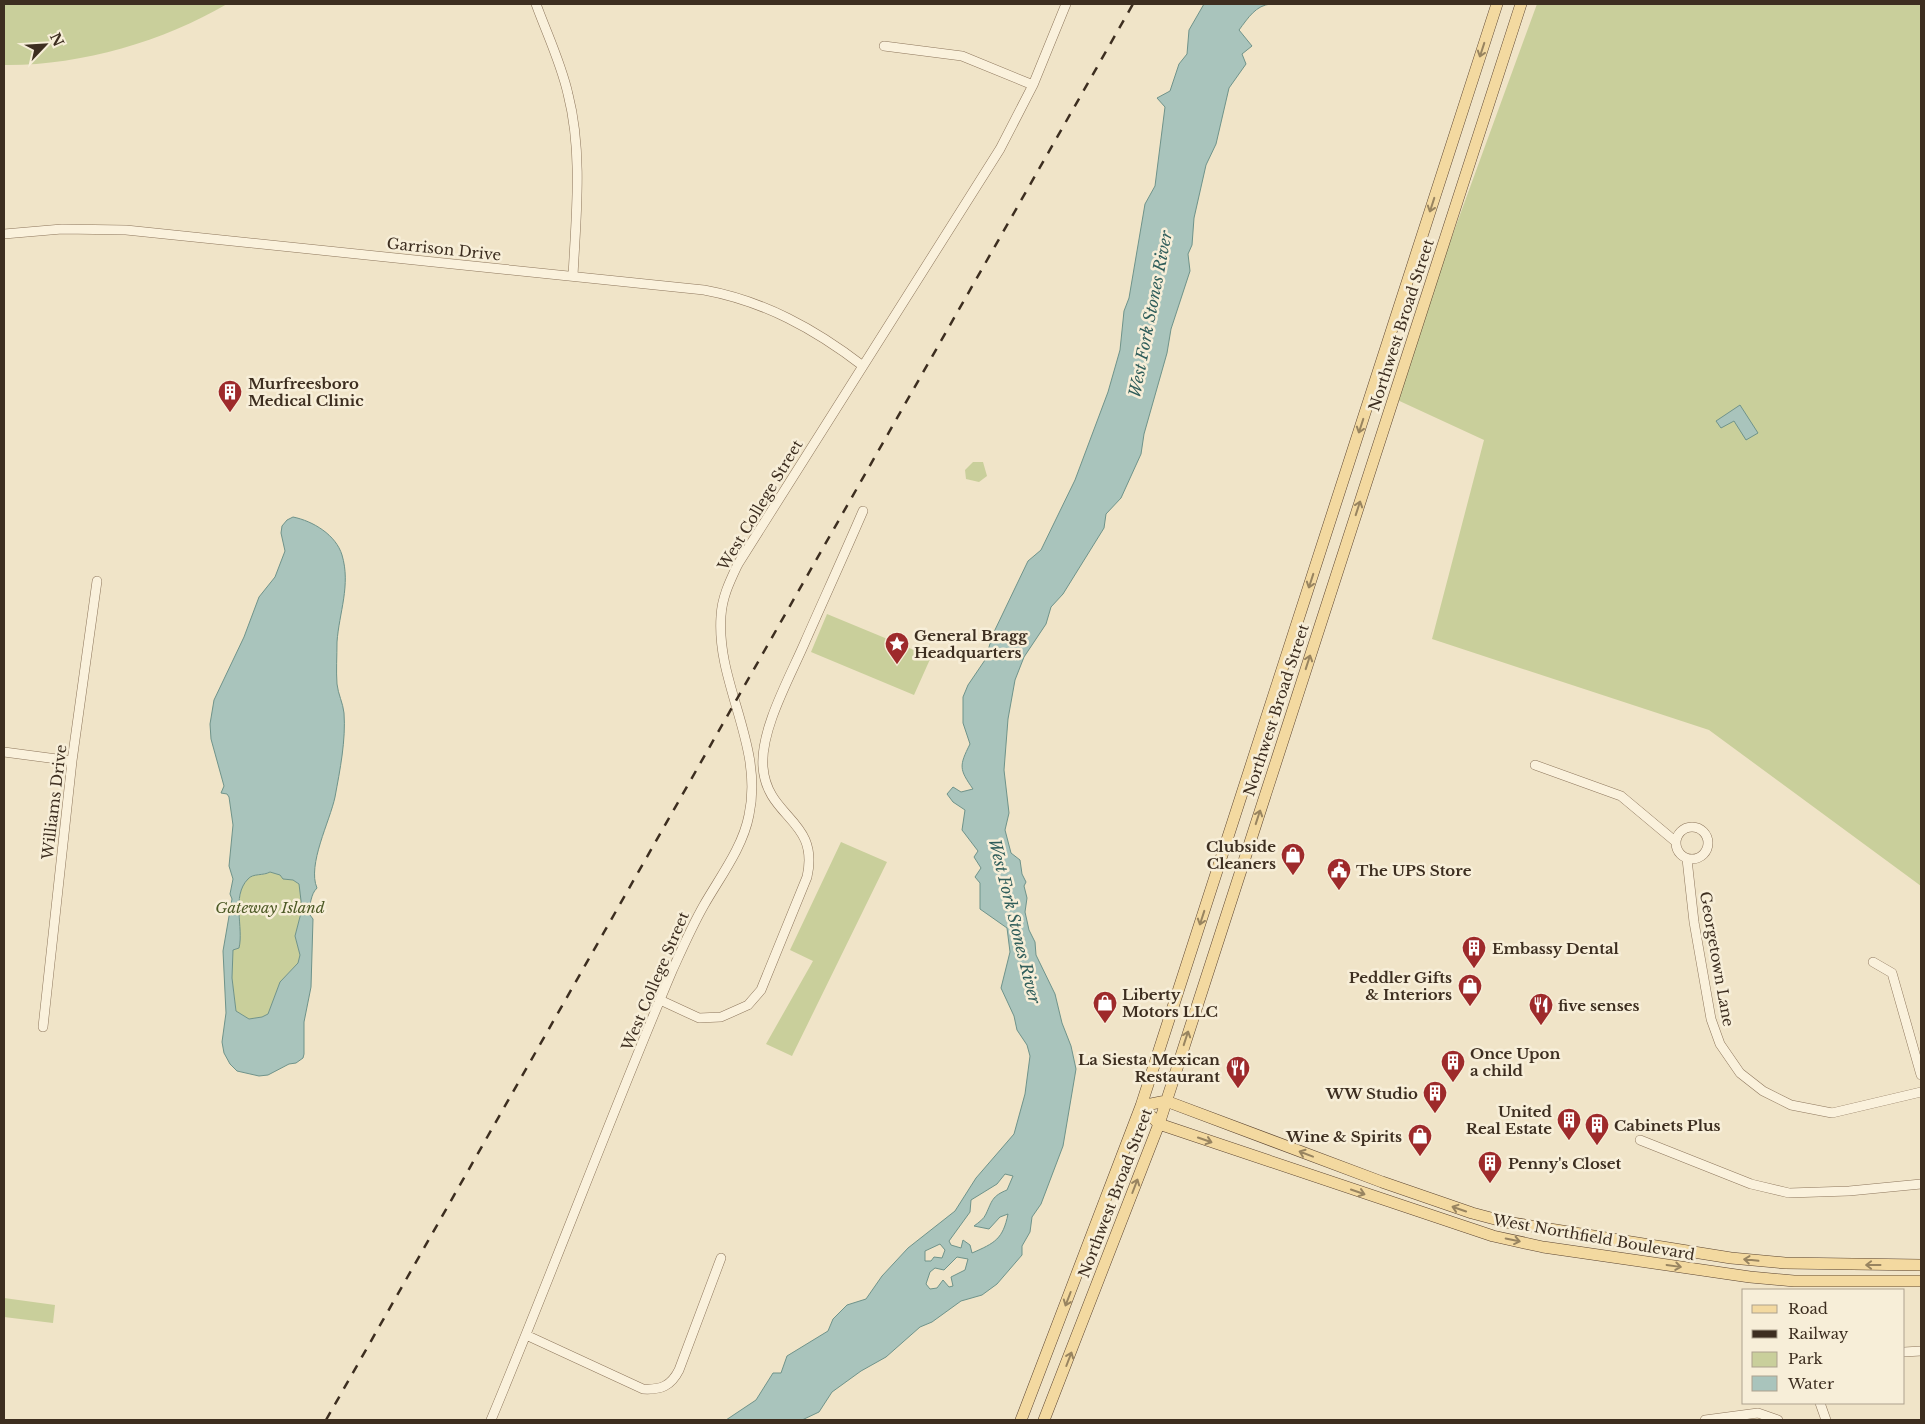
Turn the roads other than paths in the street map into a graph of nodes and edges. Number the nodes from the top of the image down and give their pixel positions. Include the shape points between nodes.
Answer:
1 (536, 4) edge
2 (1066, 4) edge
3 (1497, 4) edge
4 (1521, 4) edge
5 (884, 46) dead end
6 (1032, 85) junction
7 (4, 234) edge
8 (1410, 275) junction
9 (573, 276) junction
10 (1431, 282) junction
11 (863, 366) junction
12 (1372, 392) junction
13 (1393, 398) junction
14 (863, 511) dead end
15 (97, 581) dead end
16 (1278, 682) junction
17 (1299, 689) junction
18 (4, 752) edge
19 (72, 761) junction
20 (1535, 765) dead end
21 (1243, 790) junction
22 (1264, 798) junction
23 (1676, 842) junction
24 (1687, 859) junction
25 (1217, 872) junction
26 (1238, 879) junction
27 (1873, 962) dead end
28 (660, 1000) junction
29 (43, 1027) dead end
30 (1921, 1075) edge
31 (1921, 1092) edge
32 (1166, 1101) junction
33 (1141, 1106) junction
34 (1158, 1124) junction
35 (1640, 1140) dead end
36 (1921, 1184) edge
37 (721, 1258) dead end
38 (1731, 1258) junction
39 (1921, 1265) edge
40 (1728, 1274) junction
41 (1921, 1281) edge
42 (1855, 1285) edge
43 (526, 1335) junction
44 (1921, 1351) edge
45 (1905, 1352) edge
46 (1042, 1370) junction
47 (1062, 1378) junction
48 (1820, 1404) edge
49 (492, 1420) edge
50 (1021, 1420) edge
51 (1044, 1420) edge
52 (1705, 1420) edge
53 (1778, 1420) edge
54 (1826, 1420) edge

1 - 9 street via 557,58 573,124 578,191
2 - 6 street, West College Street
3 -> 8 main road, Northwest Broad Street
4 - 10 main road, Northwest Broad Street
5 - 6 street via 962,56
6 - 11 street, West College Street via 1000,149
7 - 9 street, Garrison Drive via 62,229 126,230
8 - 10 main road
8 - 12 main road, Northwest Broad Street
9 - 11 street, Garrison Drive via 730,295 786,316
10 - 13 main road, Northwest Broad Street
11 - 28 street, West College Street via 738,564 725,592 721,615 724,661 752,765 753,791 740,842 685,942
12 - 13 main road
12 -> 16 main road, Northwest Broad Street
17 -> 13 main road, Northwest Broad Street
14 - 28 street via 771,719 763,765 766,784 773,800 801,828 808,842 811,861 761,990 748,1006 721,1017 699,1018
15 - 19 street, Williams Drive
16 - 17 main road
16 - 21 main road, Northwest Broad Street
17 - 22 main road, Northwest Broad Street
18 - 19 street
19 - 29 street, Williams Drive
20 - 23 street via 1621,796
21 - 22 main road
21 - 25 main road, Northwest Broad Street
26 -> 22 main road, Northwest Broad Street
23 - 24 street via 1678,852
23 - 24 street via 1680,832 1690,828 1704,833 1708,843 1705,853 1697,859
24 - 31 street, Georgetown Lane via 1694,922 1712,1019 1720,1044 1740,1074 1791,1104 1832,1112
25 - 26 main road
25 -> 33 main road, Northwest Broad Street
32 -> 26 main road, Northwest Broad Street
27 - 30 street via 1892,973
28 - 43 street, West College Street
32 - 33 main road
32 - 34 main road, Northwest Broad Street
38 -> 32 main road, West Northfield Boulevard via 1526,1226 1472,1213
33 - 34 main road
33 -> 46 main road, Northwest Broad Street
34 -> 40 main road, West Northfield Boulevard via 1493,1236 1543,1247
47 -> 34 main road, Northwest Broad Street
35 - 36 street via 1751,1184 1789,1192 1849,1191
37 - 43 street via 680,1370 674,1380 656,1390 643,1389
39 -> 38 main road, West Northfield Boulevard via 1786,1263
38 - 40 main road
40 - 42 main road, West Northfield Boulevard
41 - 42 main road, West Northfield Boulevard
43 - 49 street, West College Street
44 - 45 street
46 - 47 main road
46 - 50 main road, Northwest Broad Street
47 - 51 main road, Northwest Broad Street
48 - 54 street
52 - 53 street via 1758,1413

